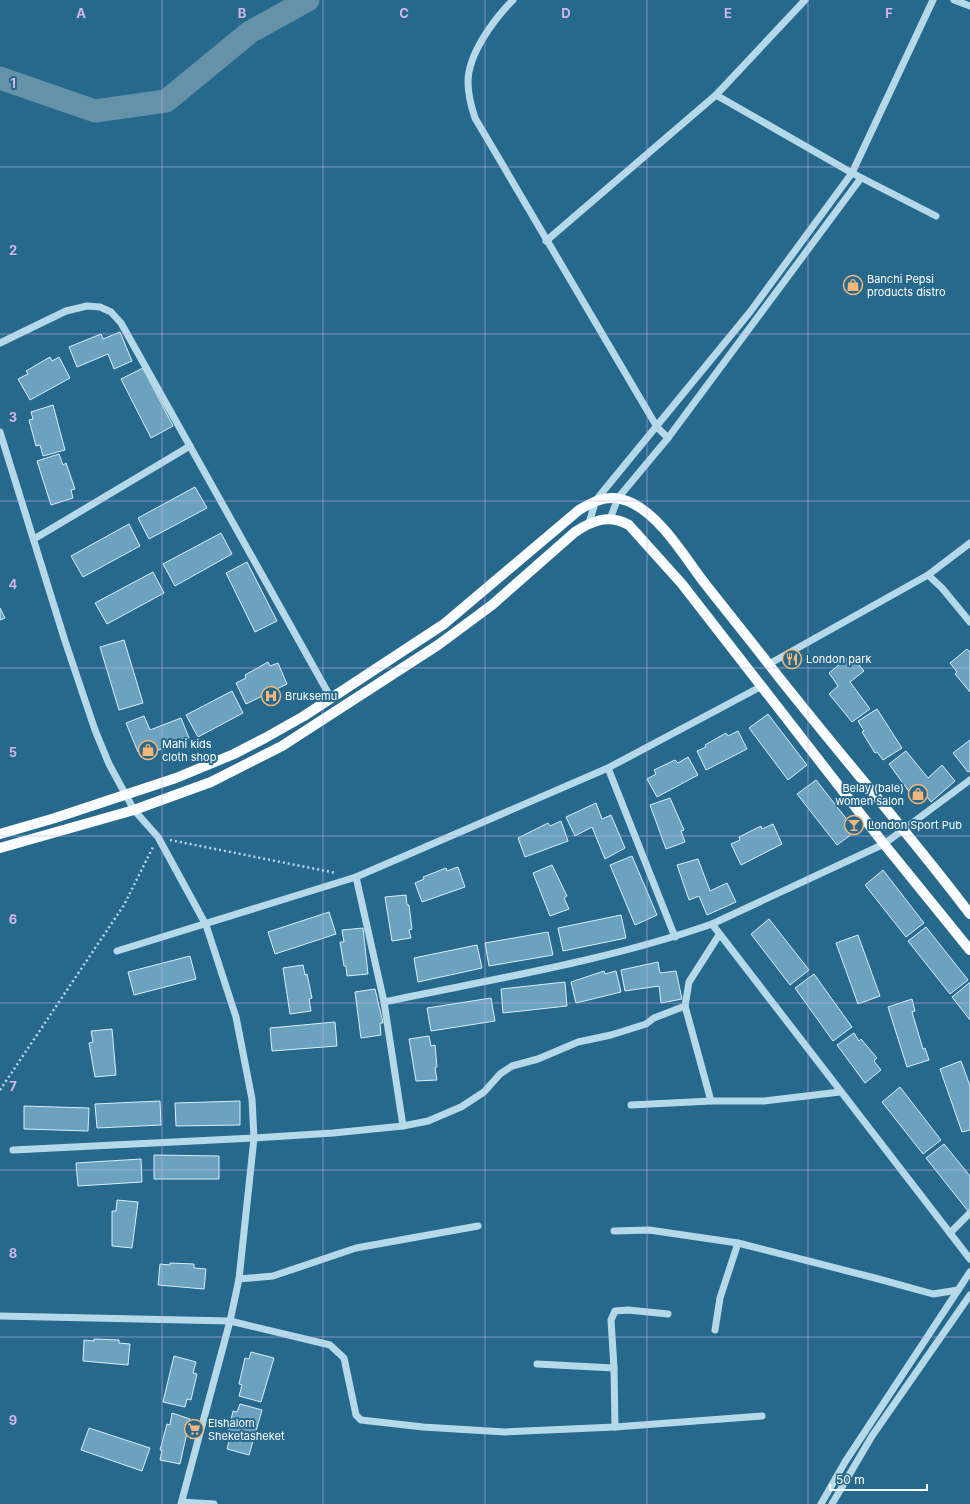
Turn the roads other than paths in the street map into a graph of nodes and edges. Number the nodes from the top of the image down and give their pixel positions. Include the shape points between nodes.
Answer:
1 (513, 0) edge
2 (805, 0) edge
3 (933, 0) edge
4 (954, 0) edge
5 (970, 6) edge
6 (716, 95) junction
7 (852, 173) junction
8 (861, 178) junction
9 (936, 216) dead end
10 (546, 241) junction
11 (0, 343) edge
12 (657, 427) junction
13 (0, 432) edge
14 (668, 438) junction
15 (190, 446) junction
16 (618, 498) junction
17 (596, 500) junction
18 (610, 519) junction
19 (589, 523) junction
20 (34, 539) junction
21 (970, 543) edge
22 (928, 575) junction
23 (970, 622) edge
24 (769, 664) junction
25 (762, 686) junction
26 (331, 698) junction
27 (608, 768) junction
28 (970, 780) edge
29 (126, 795) junction
30 (134, 810) junction
31 (904, 829) junction
32 (0, 834) edge
33 (884, 844) junction
34 (0, 848) edge
35 (356, 877) junction
36 (970, 914) edge
37 (712, 924) junction
38 (206, 925) junction
39 (719, 935) junction
40 (675, 937) junction
41 (970, 950) edge
42 (117, 951) dead end
43 (384, 1002) junction
44 (685, 1006) junction
45 (840, 1092) junction
46 (711, 1101) junction
47 (631, 1106) dead end
48 (403, 1126) junction
49 (254, 1138) junction
50 (13, 1150) dead end
51 (970, 1213) edge
52 (478, 1226) dead end
53 (614, 1231) dead end
54 (950, 1234) junction
55 (738, 1243) junction
56 (970, 1260) edge
57 (970, 1272) edge
58 (240, 1280) junction
59 (958, 1290) junction
60 (970, 1295) edge
61 (668, 1314) dead end
62 (0, 1316) edge
63 (230, 1321) junction
64 (715, 1330) dead end
65 (537, 1364) dead end
66 (614, 1368) junction
67 (762, 1416) dead end
68 (615, 1428) junction
69 (181, 1503) edge
70 (214, 1504) edge
71 (821, 1504) edge
72 (832, 1504) edge

1 - 10 street via 496,16 479,46 468,81 470,102 475,118
2 - 6 street
3 - 7 street
4 - 5 street
6 - 7 street
6 - 10 street
7 - 8 street
7 - 12 street via 750,312
8 - 9 street
8 - 14 street
10 - 12 street
11 - 15 street via 66,311 87,306 100,307 111,312 121,323
12 - 14 street
12 - 17 street
13 - 20 street
14 - 16 street
15 - 20 street
15 - 26 street
16 - 17 main road via 606,497
16 - 18 street
16 - 24 main road via 633,503 650,515 671,538
17 - 19 street
17 - 26 main road via 579,510 444,624
18 - 19 main road
18 - 25 main road via 621,520 642,538 682,584
19 - 30 main road via 575,532 492,605 450,636 282,746 211,782
20 - 29 street via 95,730
21 - 22 street
22 - 23 street
22 - 24 street
24 - 31 main road
25 - 27 street
25 - 33 main road
26 - 29 main road via 304,716 234,754 202,769
27 - 35 street
27 - 40 street
28 - 31 street
29 - 30 street
29 - 32 main road
30 - 34 main road
30 - 38 street via 158,837
31 - 33 street
31 - 36 main road
33 - 37 street
33 - 41 main road
35 - 38 street
35 - 43 street
37 - 39 street
37 - 40 street
38 - 42 street
38 - 49 street via 236,1018 252,1099
39 - 44 street via 689,982
39 - 45 street
40 - 43 street via 586,960
43 - 48 street
44 - 46 street
44 - 48 street via 654,1018 646,1024 578,1042 538,1059 512,1066 500,1074 484,1092 461,1107 428,1121
45 - 46 street via 764,1101
45 - 54 street
46 - 47 street
48 - 49 street
49 - 50 street
49 - 58 street
51 - 54 street
52 - 58 street via 356,1248 273,1276
53 - 55 street via 649,1230
54 - 56 street
55 - 59 street via 933,1294
55 - 64 street via 720,1298
57 - 59 street
58 - 63 street
59 - 71 street via 845,1462
60 - 72 street via 872,1436
61 - 66 street via 628,1310 615,1312 611,1320
62 - 63 street
63 - 68 street via 330,1344 344,1358 356,1416 360,1420 505,1432
63 - 69 street
65 - 66 street
66 - 68 street
67 - 68 street
69 - 70 street

